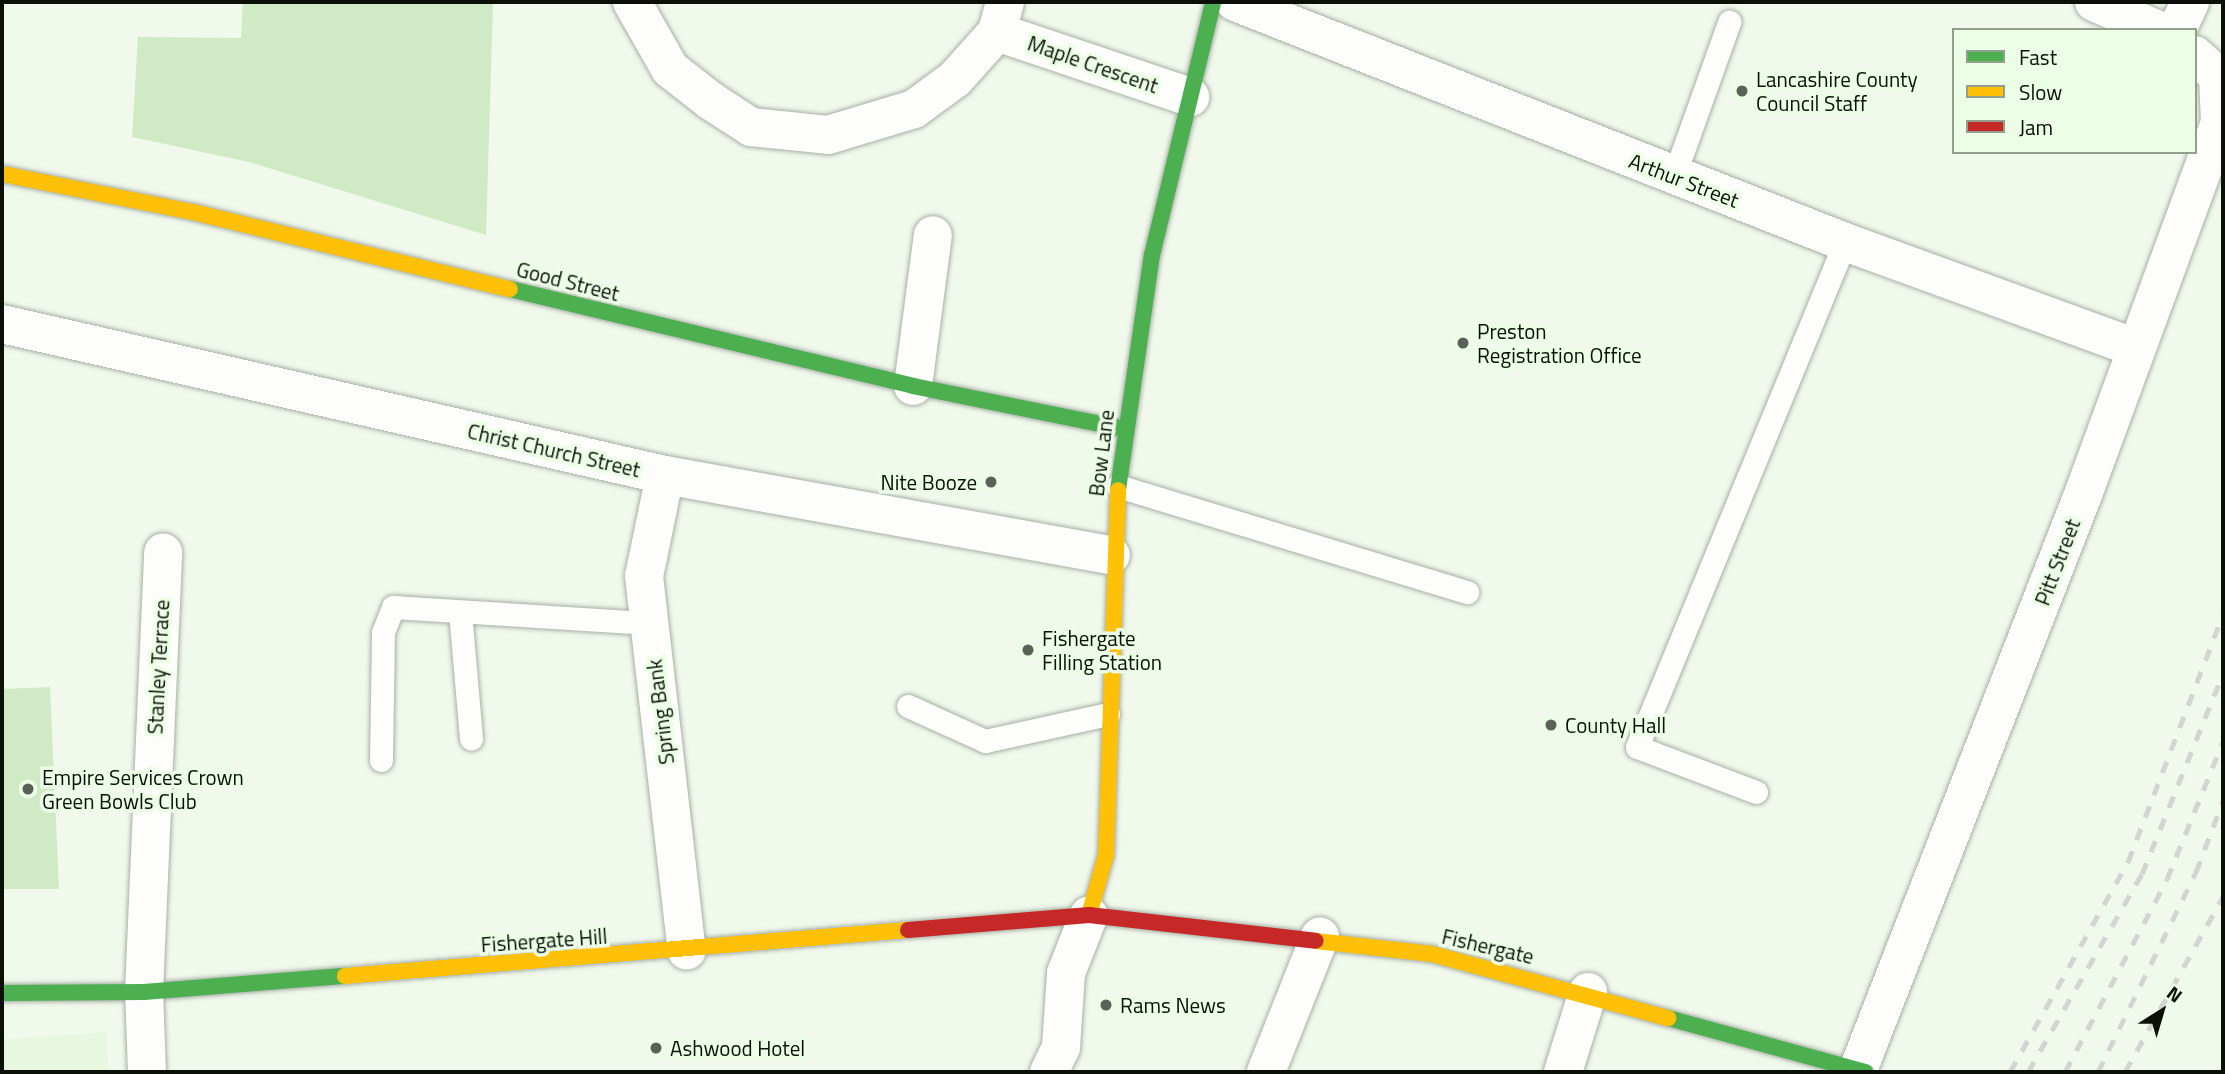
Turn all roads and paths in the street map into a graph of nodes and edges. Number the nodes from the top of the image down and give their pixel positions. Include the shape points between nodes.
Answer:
1 (632, 2) edge
2 (1213, 2) edge
3 (1235, 2) edge
4 (2094, 2) edge
5 (2190, 2) edge
6 (1001, 17) edge
7 (1729, 22) dead end
8 (2153, 28) edge
9 (2178, 28) edge
10 (2197, 57) edge
11 (1190, 97) junction
12 (2, 174) edge
13 (1674, 176) junction
14 (933, 235) dead end
15 (1845, 242) junction
16 (2, 324) edge
17 (2136, 348) junction
18 (913, 386) junction
19 (1124, 429) junction
20 (665, 475) junction
21 (1118, 486) junction
22 (163, 552) dead end
23 (1111, 555) junction
24 (1467, 592) dead end
25 (460, 612) junction
26 (650, 623) junction
27 (908, 706) dead end
28 (1108, 714) junction
29 (471, 739) dead end
30 (381, 760) dead end
31 (1756, 792) dead end
32 (1089, 915) junction
33 (1320, 936) junction
34 (687, 950) junction
35 (144, 992) junction
36 (1588, 992) junction
37 (2, 993) edge
38 (1862, 1071) edge
39 (147, 1072) edge
40 (1049, 1072) edge
41 (1266, 1072) edge
42 (1563, 1072) edge

1 - 6 street, Maple Crescent via 670,69 751,127 791,134 828,135 914,109 955,79
2 - 11 street, Bow Lane
3 - 13 street, Arthur Street
4 - 8 street
5 - 9 street
6 - 11 street, Maple Crescent
7 - 13 lane
10 - 17 street, Pitt Street via 2218,76 2220,123
11 - 19 street, Bow Lane via 1152,256
12 - 18 street, Good Street via 193,212
13 - 15 street, Arthur Street
14 - 18 street
15 - 17 street, Arthur Street
15 - 31 lane via 1637,747
16 - 20 street, Christ Church Street
17 - 38 street, Pitt Street
18 - 19 street, Good Street
19 - 21 street, Bow Lane
20 - 23 street, Christ Church Street
20 - 26 street, Spring Bank via 644,576
21 - 23 street, Bow Lane
21 - 24 lane
22 - 35 street, Stanley Terrace
23 - 28 street, Bow Lane
25 - 26 lane
25 - 29 lane
25 - 30 lane via 393,607 383,632
26 - 34 street, Spring Bank
27 - 28 lane via 985,741
28 - 32 street, Bow Lane via 1106,855
32 - 33 street, Fishergate
32 - 34 street, Fishergate Hill
32 - 40 street via 1066,973 1061,1047
33 - 36 street, Fishergate via 1432,954
33 - 41 street
34 - 35 street, Fishergate Hill
35 - 37 street, Fishergate Hill
35 - 39 street, Stanley Terrace
36 - 38 street, Fishergate
36 - 42 street

